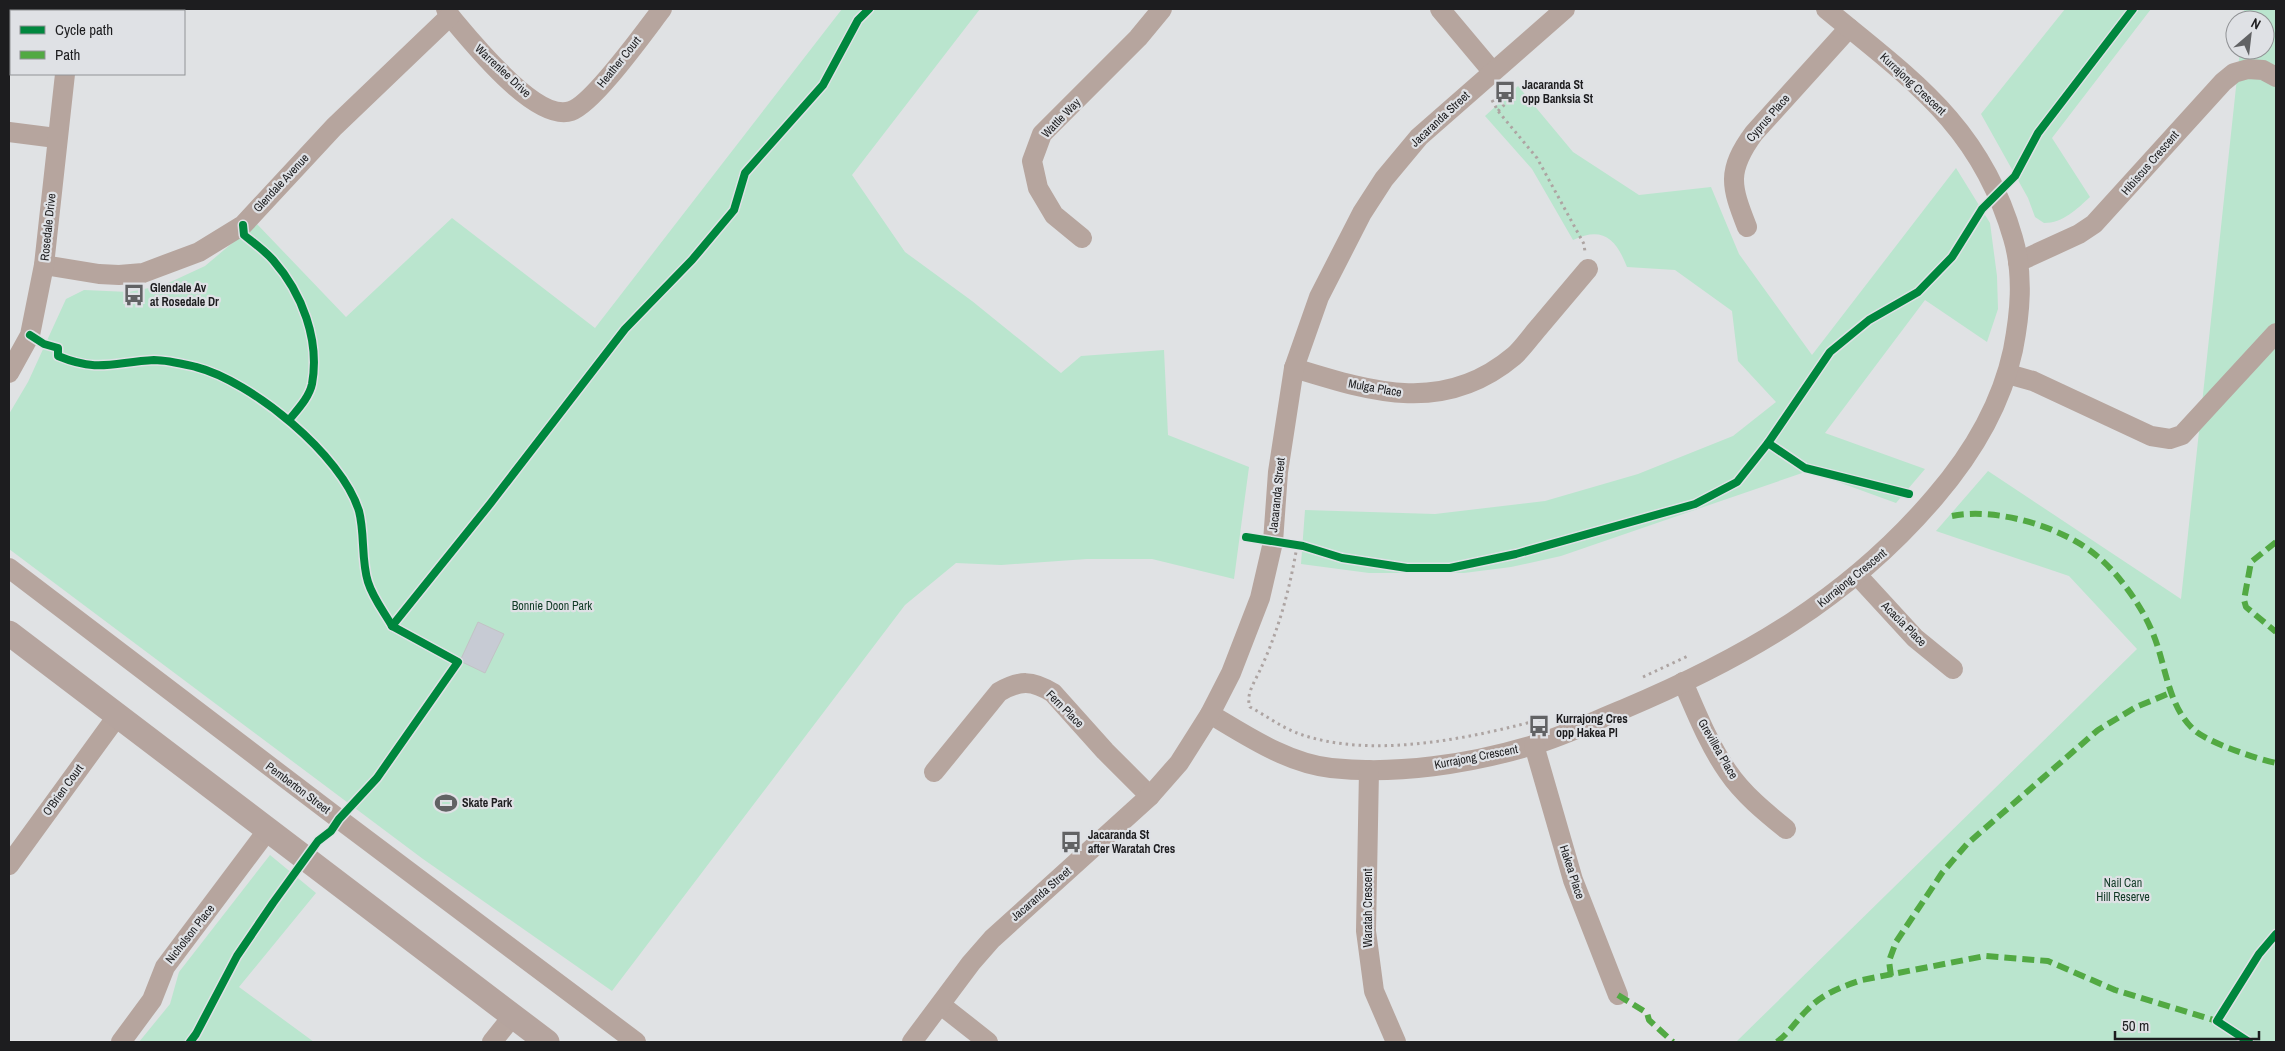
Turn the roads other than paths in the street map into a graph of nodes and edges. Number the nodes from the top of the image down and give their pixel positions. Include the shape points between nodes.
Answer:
1 (662, 9) edge
2 (1162, 9) edge
3 (1440, 9) edge
4 (1565, 9) edge
5 (1826, 9) edge
6 (448, 12) edge
7 (1849, 28) junction
8 (1492, 71) junction
9 (65, 75) edge
10 (2276, 77) edge
11 (573, 110) joint
12 (9, 132) edge
13 (56, 138) junction
14 (1748, 227) dead end
15 (1082, 238) dead end
16 (2018, 262) junction
17 (44, 265) junction
18 (1588, 269) road end
19 (2276, 333) edge
20 (1294, 368) junction
21 (9, 373) edge
22 (2008, 374) junction
23 (9, 568) edge
24 (1858, 576) junction
25 (9, 633) edge
26 (1953, 669) dead end
27 (1683, 682) junction
28 (1210, 714) junction
29 (118, 715) junction
30 (1534, 745) junction
31 (1369, 770) junction
32 (934, 772) dead end
33 (1150, 796) junction
34 (1786, 828) dead end
35 (267, 831) junction
36 (9, 865) edge
37 (1618, 995) dead end
38 (941, 1005) junction
39 (512, 1017) junction
40 (120, 1042) edge
41 (492, 1042) edge
42 (547, 1042) edge
43 (636, 1042) edge
44 (912, 1042) edge
45 (988, 1042) edge
46 (1396, 1042) edge

1 - 11 street, Heather Court via 613,72
2 - 15 street, Wattle Way via 1138,38 1042,134 1032,161 1038,188 1054,215
3 - 8 street
4 - 8 street, Jacaranda Street
5 - 7 street, Kurrajong Crescent
6 - 11 street, Warrenlee Drive via 496,68 522,91 560,113
6 - 17 street, Glendale Avenue via 243,225 199,252 143,273 99,274
7 - 14 street, Cyprus Place via 1740,152 1734,192
7 - 16 street, Kurrajong Crescent via 1938,104 1964,135 1998,194
8 - 20 street, Jacaranda Street via 1418,137 1384,179 1362,213 1319,297
9 - 13 street, Rosedale Drive
10 - 16 street, Hibiscus Crescent via 2263,70 2248,69 2234,73 2211,93 2094,224 2080,234
12 - 13 street
13 - 17 street, Rosedale Drive
16 - 22 street, Kurrajong Crescent via 2020,315
17 - 21 street, Rosedale Drive via 30,335
18 - 20 street, Mulga Place via 1515,355 1479,380 1439,393 1398,394 1367,389
19 - 22 street via 2206,412 2182,435 2170,439 2151,436 2033,382
20 - 28 street, Jacaranda Street via 1278,472 1273,542 1260,598 1231,673
22 - 24 street, Kurrajong Crescent via 1988,419 1956,471 1916,520
23 - 43 street, Pemberton Street
24 - 26 street, Acacia Place via 1915,638
24 - 27 street, Kurrajong Crescent via 1790,625
25 - 29 main road
27 - 30 street, Kurrajong Crescent
27 - 34 street, Grevillea Place via 1728,772
28 - 31 street, Kurrajong Crescent via 1286,756 1328,767
28 - 33 street, Jacaranda Street via 1179,763
29 - 35 main road
29 - 36 street, O'Brien Court
30 - 31 street, Kurrajong Crescent via 1434,765
30 - 37 street, Hakea Place via 1573,880
31 - 46 street, Waratah Crescent via 1367,940 1374,991
32 - 33 street, Fern Place via 999,692 1021,682 1042,686 1053,693
33 - 38 street, Jacaranda Street via 992,939
35 - 39 main road
35 - 40 street, Nicholson Place via 165,967 152,1000
38 - 44 street, Jacaranda Street
38 - 45 street
39 - 41 street
39 - 42 main road

